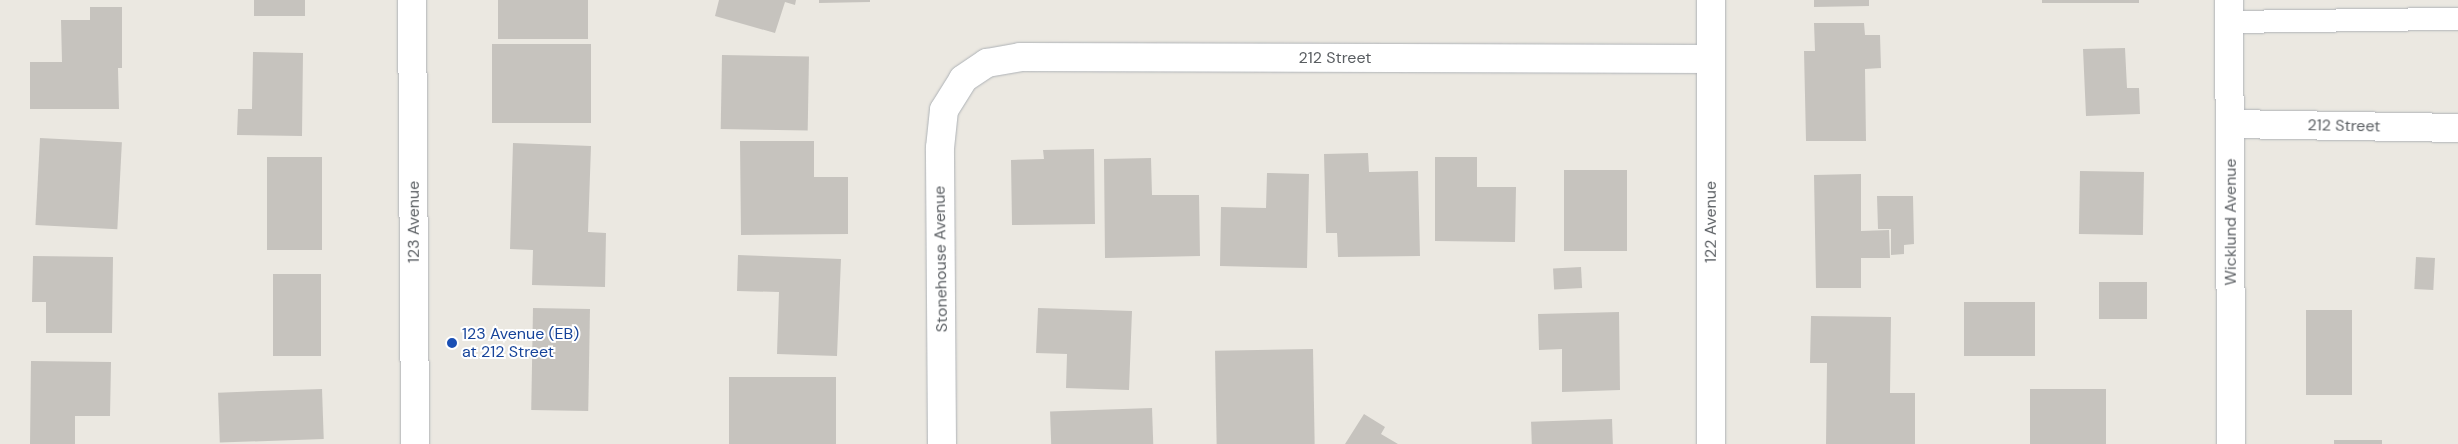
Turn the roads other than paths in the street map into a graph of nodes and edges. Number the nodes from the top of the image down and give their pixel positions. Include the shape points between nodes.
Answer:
1 (412, 0) edge
2 (1711, 0) edge
3 (2229, 11) edge
4 (2458, 19) edge
5 (1712, 59) junction
6 (963, 79) joint
7 (2231, 124) junction
8 (2458, 128) edge
9 (415, 444) edge
10 (942, 444) edge
11 (1711, 444) edge
12 (2231, 444) edge

1 - 9 street, 123 Avenue
2 - 5 street, 122 Avenue
3 - 4 lane
3 - 7 street, Wicklund Avenue
5 - 6 street, 212 Street via 1020,57 987,63
5 - 11 street, 122 Avenue
6 - 10 street, Stonehouse Avenue via 944,110 940,148
7 - 8 street, 212 Street
7 - 12 street, Wicklund Avenue

